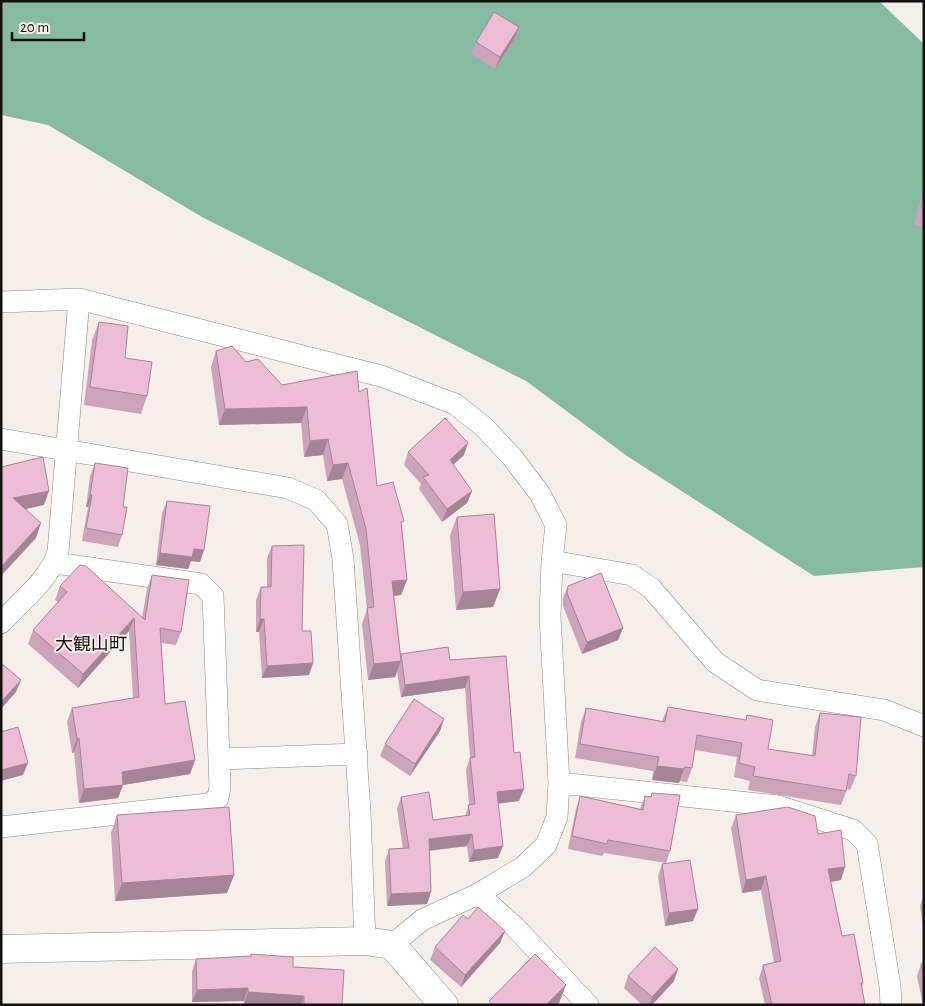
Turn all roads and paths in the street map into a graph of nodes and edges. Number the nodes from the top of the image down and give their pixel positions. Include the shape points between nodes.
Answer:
1 (79, 299) junction
2 (1, 302) edge
3 (1, 439) edge
4 (68, 450) junction
5 (552, 561) junction
6 (55, 562) junction
7 (1, 624) edge
8 (924, 726) edge
9 (357, 754) junction
10 (219, 759) junction
11 (559, 783) junction
12 (1, 827) edge
13 (478, 894) junction
14 (365, 941) junction
15 (392, 945) junction
16 (1, 949) edge
17 (444, 1005) edge
18 (588, 1005) edge
19 (891, 1005) edge

1 - 2 street
1 - 4 street
1 - 5 street via 381,376 455,404 484,427 540,494 556,525
3 - 4 street
4 - 6 street
4 - 9 street via 288,488 316,500 337,524 344,559
5 - 8 street via 632,575 651,588 715,662 757,690 884,710
5 - 11 street via 550,616
6 - 7 street
6 - 10 street via 201,584 213,596
9 - 10 street
9 - 14 street
10 - 12 street via 218,798 208,804
11 - 13 street via 557,817 546,845 523,867
11 - 19 street via 778,806 853,830 867,844
13 - 15 street via 422,920
13 - 18 street via 515,927
14 - 15 street
14 - 16 street
15 - 17 street

